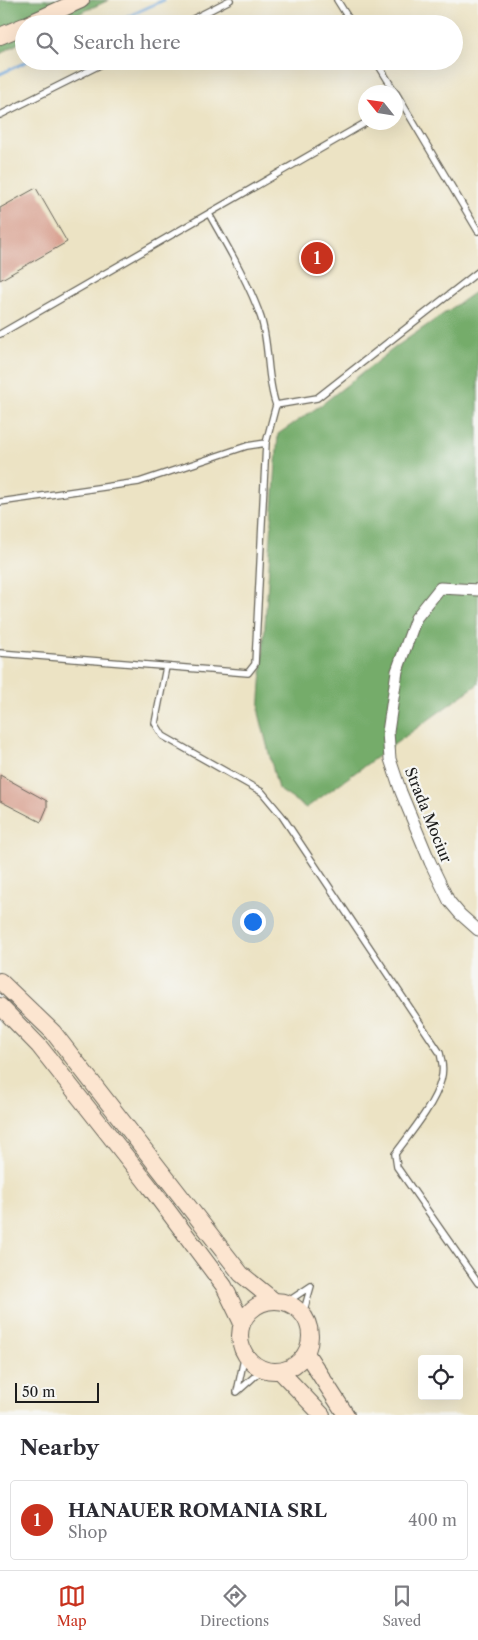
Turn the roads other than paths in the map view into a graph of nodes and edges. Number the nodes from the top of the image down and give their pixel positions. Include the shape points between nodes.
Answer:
1 (80, 0) edge
2 (230, 0) edge
3 (337, 0) edge
4 (48, 15) edge
5 (201, 15) edge
6 (346, 15) edge
7 (15, 30) edge
8 (0, 36) edge
9 (90, 70) edge
10 (381, 70) edge
11 (390, 85) edge
12 (403, 112) edge
13 (0, 115) edge
14 (358, 127) edge
15 (209, 214) junction
16 (478, 231) edge
17 (478, 272) edge
18 (0, 334) edge
19 (276, 405) junction
20 (266, 443) junction
21 (0, 502) edge
22 (478, 590) edge
23 (0, 653) edge
24 (166, 667) junction
25 (478, 930) edge
26 (0, 981) edge
27 (0, 1006) edge
28 (478, 1283) edge
29 (280, 1301) junction
30 (304, 1314) junction
31 (242, 1323) junction
32 (306, 1353) junction
33 (245, 1354) junction
34 (263, 1369) junction
35 (280, 1371) junction
36 (322, 1415) edge
37 (346, 1415) edge

1 - 4 street
2 - 5 lane
3 - 6 lane
7 - 8 street
9 - 13 lane
10 - 11 lane
12 - 16 lane
14 - 15 lane
15 - 18 lane
15 - 19 lane via 261,318 271,391
17 - 19 lane via 317,398
19 - 20 lane
20 - 21 lane via 247,446 139,482
20 - 24 lane via 255,664 248,673
22 - 25 street, Strada Mociur via 440,588 416,618 397,671 388,732 390,760 438,878 449,901
23 - 24 lane
24 - 28 lane via 155,723 163,736 262,792 287,823 440,1052 441,1081 434,1097 395,1154 397,1167
26 - 29 street via 53,1032 241,1274
27 - 31 street via 39,1046 224,1286
29 - 30 street
29 - 30 lane via 310,1286
29 - 31 street via 254,1307
30 - 32 street via 311,1333
31 - 33 street via 241,1344
32 - 35 street via 290,1368
32 - 37 street
33 - 34 street
33 - 34 lane via 237,1392
34 - 35 street
35 - 36 street

